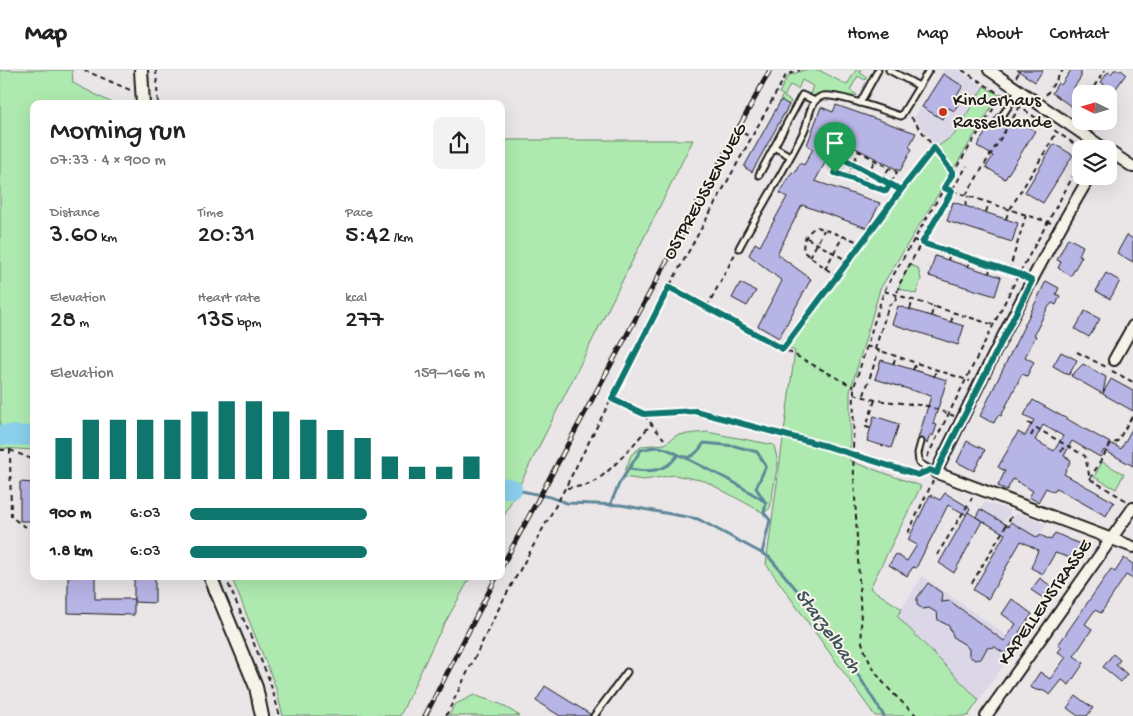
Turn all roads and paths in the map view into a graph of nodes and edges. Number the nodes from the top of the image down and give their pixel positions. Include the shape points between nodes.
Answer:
1 (84, 70) edge
2 (141, 70) edge
3 (156, 70) edge
4 (878, 70) edge
5 (889, 70) edge
6 (929, 70) edge
7 (962, 70) edge
8 (989, 70) edge
9 (1062, 70) edge
10 (1105, 70) edge
11 (798, 71) edge
12 (1095, 85) edge
13 (919, 86) junction
14 (1015, 87) junction
15 (142, 89) junction
16 (1002, 95) junction
17 (143, 100) edge
18 (158, 100) edge
19 (815, 101) junction
20 (1011, 101) junction
21 (860, 103) junction
22 (1040, 104) junction
23 (1020, 107) junction
24 (905, 109) junction
25 (1002, 116) dead end
26 (1057, 132) junction
27 (743, 133) dead end
28 (751, 137) junction
29 (1092, 140) edge
30 (1072, 142) edge
31 (774, 147) junction
32 (934, 148) junction
33 (859, 151) junction
34 (1043, 155) junction
35 (790, 156) junction
36 (1117, 156) edge
37 (1046, 157) dead end
38 (842, 158) junction
39 (875, 160) junction
40 (853, 164) junction
41 (967, 166) dead end
42 (1133, 167) edge
43 (889, 168) junction
44 (868, 172) junction
45 (953, 173) junction
46 (759, 175) dead end
47 (847, 177) junction
48 (1072, 178) edge
49 (882, 180) junction
50 (862, 182) junction
51 (890, 184) junction
52 (1085, 185) edge
53 (944, 188) junction
54 (901, 190) junction
55 (952, 191) junction
56 (967, 196) junction
57 (989, 203) junction
58 (965, 206) dead end
59 (1009, 209) junction
60 (986, 212) dead end
61 (1026, 215) junction
62 (1006, 218) dead end
63 (1047, 221) junction
64 (1059, 228) junction
65 (824, 230) junction
66 (843, 236) junction
67 (806, 238) junction
68 (913, 240) junction
69 (862, 243) junction
70 (922, 243) junction
71 (817, 244) junction
72 (739, 248) joint
73 (834, 252) junction
74 (950, 252) junction
75 (810, 257) junction
76 (970, 259) junction
77 (948, 260) dead end
78 (848, 261) junction
79 (991, 265) junction
80 (968, 267) dead end
81 (826, 269) junction
82 (1009, 271) junction
83 (989, 273) dead end
84 (1019, 274) junction
85 (837, 277) junction
86 (1032, 281) junction
87 (669, 287) junction
88 (884, 291) junction
89 (897, 295) junction
90 (913, 300) junction
91 (934, 306) junction
92 (707, 307) junction
93 (910, 310) dead end
94 (954, 313) junction
95 (931, 316) dead end
96 (951, 322) dead end
97 (993, 325) junction
98 (1133, 326) edge
99 (1006, 332) junction
100 (866, 346) junction
101 (783, 349) junction
102 (875, 349) junction
103 (879, 350) junction
104 (1076, 352) dead end
105 (896, 356) junction
106 (1114, 360) dead end
107 (916, 362) junction
108 (893, 364) dead end
109 (936, 369) junction
110 (913, 370) dead end
111 (934, 377) dead end
112 (966, 379) junction
113 (1133, 382) edge
114 (979, 385) junction
115 (854, 387) junction
116 (854, 394) junction
117 (864, 395) junction
118 (612, 399) junction
119 (875, 400) junction
120 (948, 413) junction
121 (644, 414) junction
122 (1133, 415) edge
123 (962, 419) junction
124 (652, 423) junction
125 (1028, 423) dead end
126 (870, 428) dead end
127 (1035, 428) junction
128 (1031, 436) dead end
129 (664, 439) dead end
130 (922, 442) dead end
131 (1065, 444) junction
132 (0, 450) edge
133 (10, 450) junction
134 (1061, 452) dead end
135 (853, 455) junction
136 (30, 458) edge
137 (922, 466) junction
138 (934, 472) junction
139 (918, 475) junction
140 (1090, 480) junction
141 (566, 488) junction
142 (978, 489) junction
143 (1018, 504) junction
144 (1133, 506) edge
145 (30, 527) edge
146 (908, 533) dead end
147 (1113, 538) junction
148 (1133, 547) edge
149 (936, 555) dead end
150 (212, 580) edge
151 (227, 580) edge
152 (972, 583) dead end
153 (626, 672) dead end
154 (262, 716) edge
155 (280, 716) edge
156 (446, 716) edge
157 (594, 716) edge
158 (917, 716) edge
159 (986, 716) edge

1 - 15 path via 128,90
2 - 15 street
3 - 18 path
4 - 21 lane
5 - 13 lane
6 - 13 lane
7 - 16 path
8 - 14 street
9 - 22 path
10 - 12 path
11 - 28 path, OSTPREUSSENWEG via 786,75
13 - 24 lane
14 - 16 path
14 - 20 lane
14 - 22 street
15 - 17 street
16 - 20 path
16 - 45 path
19 - 21 lane via 825,96
19 - 31 lane via 802,95
19 - 35 lane via 805,130
20 - 23 path
20 - 25 lane
21 - 24 lane via 901,116
22 - 29 street
23 - 26 path
23 - 56 path
24 - 32 path
26 - 30 path
26 - 34 path
27 - 28 path
28 - 87 path, OSTPREUSSENWEG
31 - 35 lane
31 - 46 lane
32 - 45 path
32 - 54 path
33 - 38 path via 848,145
33 - 39 path
33 - 40 path
34 - 37 path
34 - 59 path
35 - 72 lane
36 - 42 street
38 - 40 path
38 - 47 path via 835,173
39 - 43 path
39 - 44 path
40 - 44 path
40 - 47 path
41 - 55 path
43 - 49 path
43 - 51 path via 897,172
44 - 49 path
44 - 50 path
45 - 53 path
47 - 50 path
48 - 63 path
49 - 51 path
50 - 51 path via 886,191
51 - 54 path
52 - 64 street
53 - 55 path
53 - 68 path
54 - 69 path
55 - 56 path
55 - 70 path
56 - 57 path
56 - 58 path
57 - 59 path
57 - 60 path
59 - 61 path
59 - 62 path
61 - 63 path
61 - 82 path
63 - 64 path
63 - 84 path
64 - 86 street
65 - 66 path
65 - 67 path via 814,228
65 - 71 path
66 - 69 path
66 - 73 path
67 - 71 path
67 - 75 path via 802,248
68 - 70 path
68 - 88 path
69 - 78 path
70 - 74 path
70 - 89 path via 899,285
71 - 73 path
71 - 75 path
72 - 92 path
73 - 78 path
73 - 81 path
74 - 76 path
74 - 77 path
75 - 81 path
76 - 79 path
76 - 80 path
78 - 85 path
79 - 82 path
79 - 83 path
81 - 85 path
82 - 84 path
84 - 86 path
84 - 97 path
85 - 101 path
86 - 99 street
87 - 92 path
87 - 118 path, OSTPREUSSENWEG
88 - 89 path
88 - 100 path
89 - 90 path
89 - 102 path via 895,302 889,305
90 - 91 path
90 - 93 path
91 - 94 path
91 - 95 path
92 - 101 path
94 - 96 path
94 - 97 path
97 - 99 path
97 - 112 path
98 - 106 street
99 - 114 street
100 - 102 path
100 - 115 path
101 - 115 path
102 - 103 path
103 - 105 path
103 - 117 path
104 - 113 path
105 - 107 path
105 - 108 path
107 - 109 path
107 - 110 path
109 - 111 path
109 - 112 path
112 - 114 path
112 - 120 path
114 - 123 street
115 - 116 path
116 - 117 path
116 - 135 path
117 - 119 path
118 - 121 path
118 - 141 path, OSTPREUSSENWEG
119 - 120 path via 928,406
119 - 126 path via 866,427
120 - 123 path
120 - 137 path
121 - 124 path
121 - 135 path via 695,411
122 - 140 path via 1117,442 1111,443
123 - 138 street
124 - 129 path
124 - 141 path via 602,476 587,485
125 - 127 path
127 - 128 path
127 - 131 path
130 - 137 lane via 918,459
131 - 134 path
131 - 140 path via 1085,456
132 - 133 path
133 - 136 path
133 - 145 path via 11,518
135 - 139 path
135 - 158 path via 862,642 866,659 875,674
137 - 138 lane
137 - 139 path
138 - 139 path
138 - 142 street
138 - 146 path
140 - 144 path
141 - 156 path, OSTPREUSSENWEG via 501,604
142 - 143 street via 999,492
142 - 149 path
143 - 147 street via 1031,504
143 - 152 path
144 - 147 street, KAPELLENSTRASSE
147 - 148 street
147 - 159 street, KAPELLENSTRASSE
150 - 154 street via 256,687
151 - 155 path
153 - 157 lane

